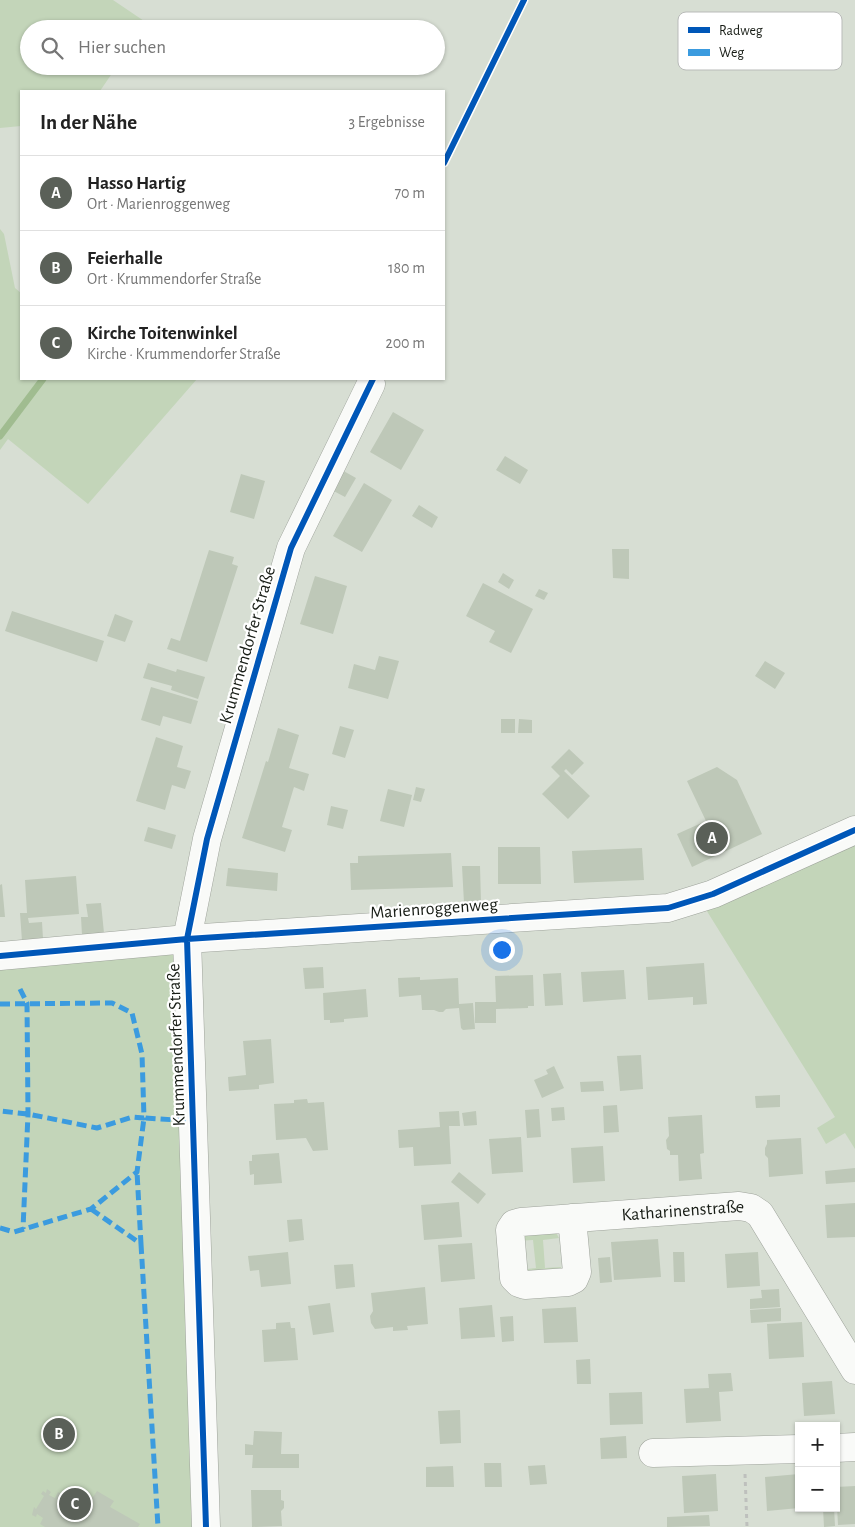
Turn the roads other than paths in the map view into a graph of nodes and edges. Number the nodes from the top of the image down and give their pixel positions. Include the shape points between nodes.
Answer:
1 (371, 384) dead end
2 (855, 830) edge
3 (187, 939) junction
4 (0, 956) edge
5 (572, 1218) dead end
6 (855, 1370) edge
7 (855, 1447) edge
8 (840, 1448) edge
9 (795, 1449) edge
10 (653, 1453) dead end
11 (206, 1527) edge

1 - 3 street, Krummendorfer Straße via 291,548 207,838
2 - 3 street, Marienroggenweg via 713,894 668,908
3 - 4 street, Marienroggenweg
3 - 11 street, Krummendorfer Straße
5 - 6 street, Katharinenstraße via 738,1206 750,1208 760,1214
7 - 8 street
9 - 10 street

